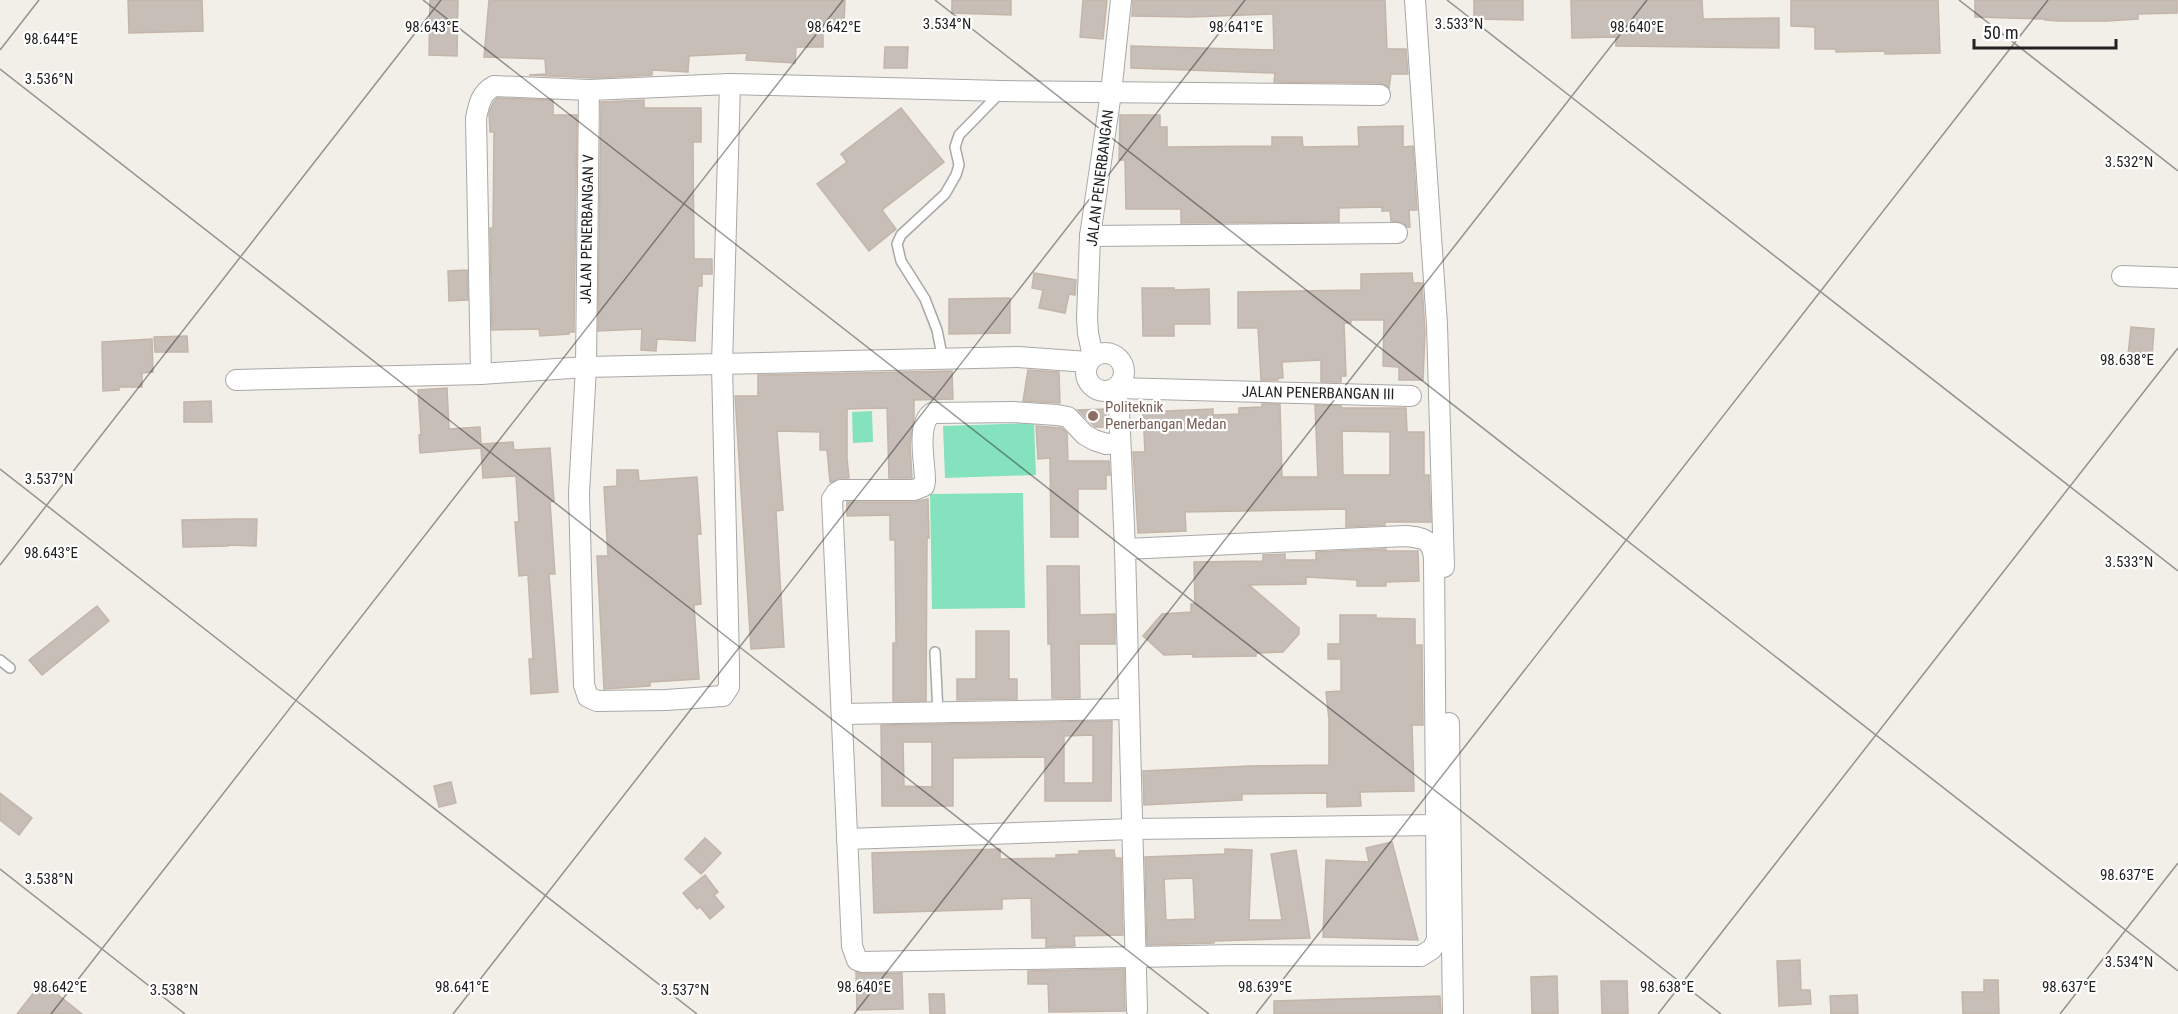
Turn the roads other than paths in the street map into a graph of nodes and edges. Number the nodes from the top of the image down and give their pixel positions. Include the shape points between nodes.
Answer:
1 (1120, 0) edge
2 (1415, 0) edge
3 (730, 84) junction
4 (589, 90) junction
5 (1002, 91) junction
6 (1111, 93) junction
7 (1380, 95) dead end
8 (1397, 233) dead end
9 (1090, 236) junction
10 (2122, 276) dead end
11 (2178, 278) edge
12 (1091, 359) junction
13 (943, 360) junction
14 (722, 365) junction
15 (586, 367) junction
16 (481, 374) junction
17 (236, 380) dead end
18 (1116, 389) junction
19 (1411, 396) dead end
20 (1119, 443) junction
21 (1125, 549) junction
22 (935, 652) dead end
23 (0, 660) edge
24 (10, 668) dead end
25 (1128, 709) junction
26 (938, 713) junction
27 (842, 714) junction
28 (1437, 825) junction
29 (1133, 829) junction
30 (847, 839) junction
31 (1136, 958) junction
32 (1137, 1010) dead end
33 (1453, 1014) edge

1 - 6 street, JALAN PENERBANGAN
2 - 33 street via 1437,325
3 - 4 street
3 - 5 street
3 - 14 street
4 - 15 street, JALAN PENERBANGAN V
4 - 16 street via 494,86 479,101 476,118
5 - 6 street
5 - 13 lane via 959,135 955,147 959,165 945,194 901,235 897,244 902,261 925,299
6 - 7 street
6 - 9 street, JALAN PENERBANGAN
8 - 9 street
9 - 12 street, JALAN PENERBANGAN via 1087,318
10 - 11 street
12 - 13 street
12 - 18 street via 1086,376 1090,385 1099,391
12 - 18 street via 1104,353 1119,359 1124,374
13 - 14 street
14 - 15 street
14 - 15 street, JALAN PENERBANGAN V via 729,687 723,696 666,700 597,701 588,697 584,685 579,493
15 - 16 street
16 - 17 street
18 - 19 street, JALAN PENERBANGAN III
18 - 20 street
20 - 21 street
20 - 27 street via 1094,440 1068,417 1013,412 932,413 926,417 922,430 924,486 914,490 854,489 836,493 832,499
21 - 25 street
21 - 28 street via 1406,536 1428,541 1434,559
22 - 26 lane
23 - 24 lane
25 - 26 street
25 - 29 street
26 - 27 street
27 - 30 street
28 - 29 street
28 - 31 street via 1437,940 1426,954
29 - 30 street
29 - 31 street
30 - 31 street via 852,946 857,960
31 - 32 street

